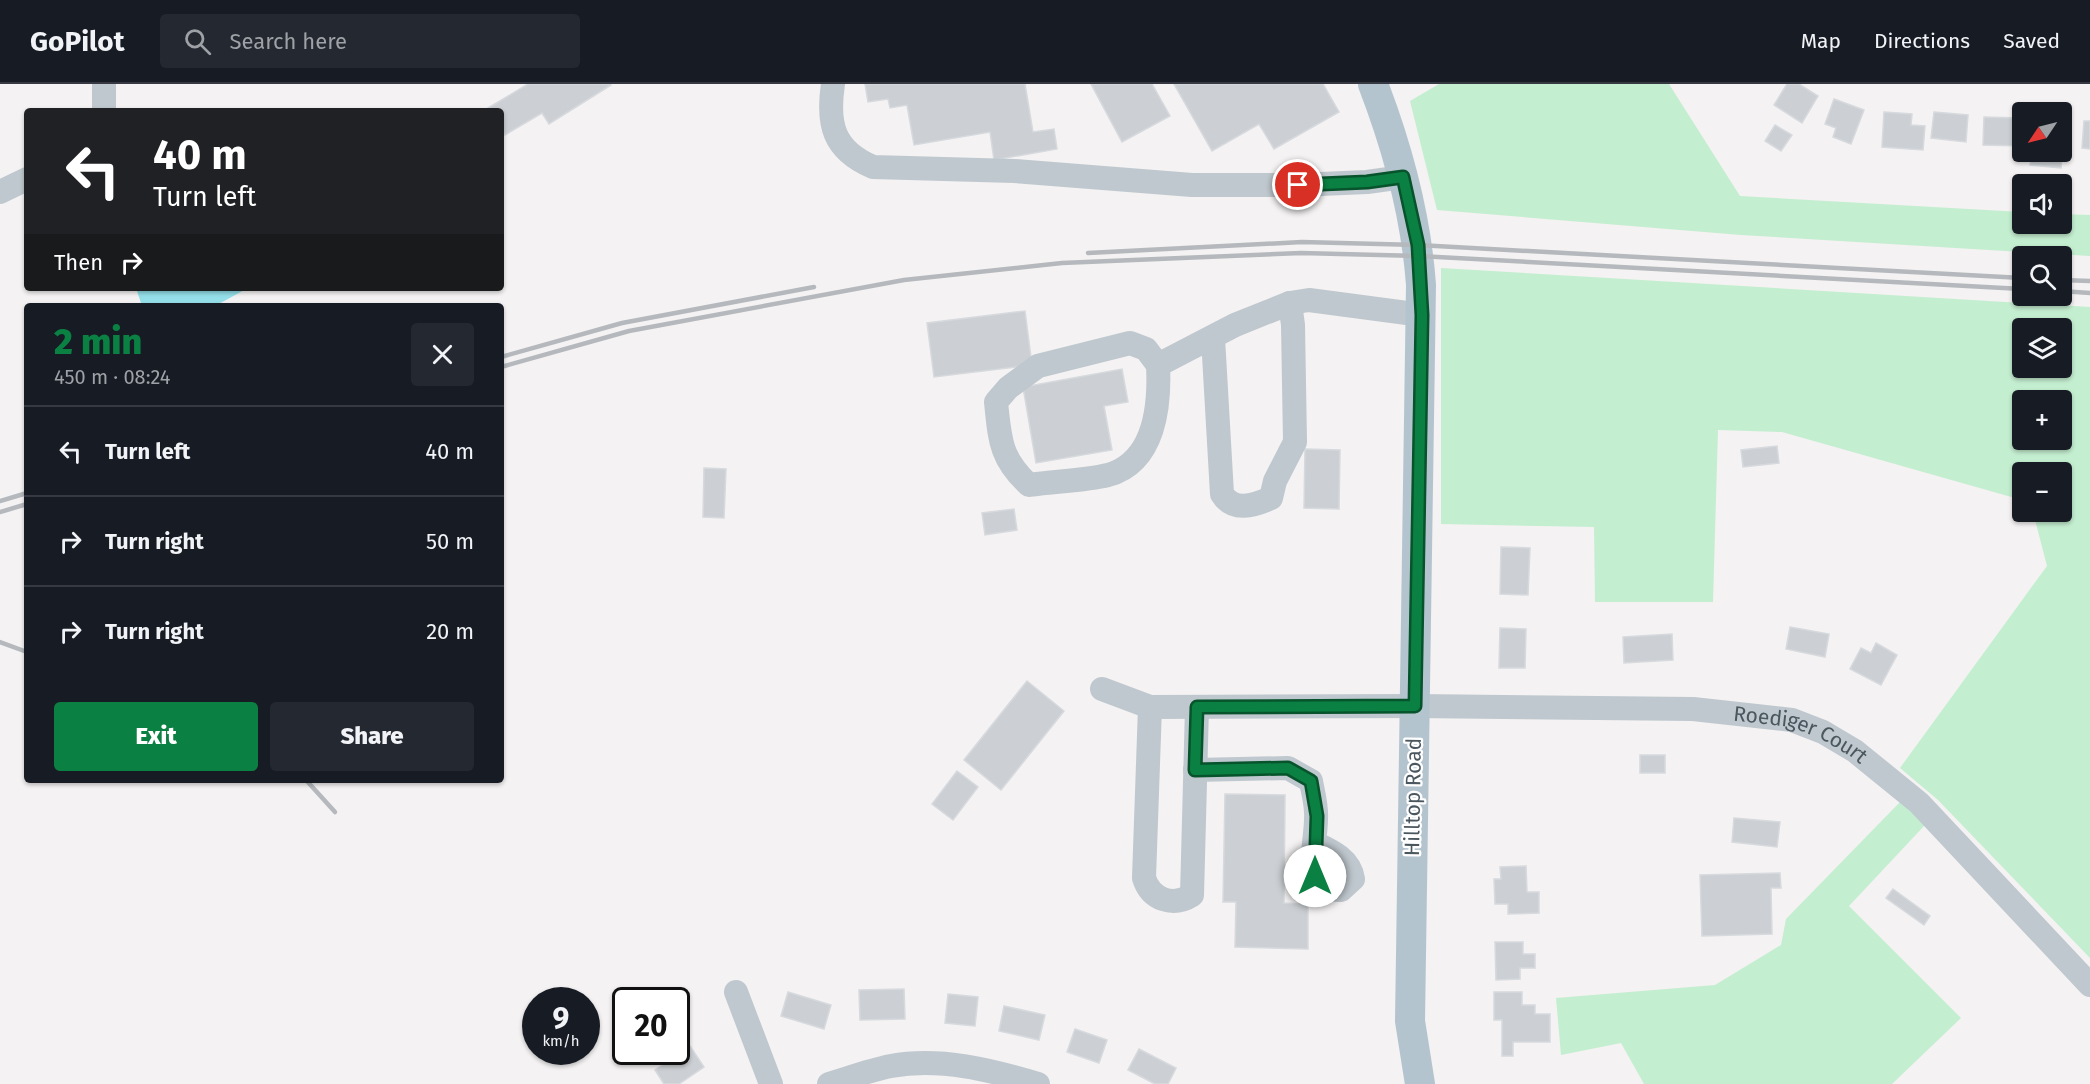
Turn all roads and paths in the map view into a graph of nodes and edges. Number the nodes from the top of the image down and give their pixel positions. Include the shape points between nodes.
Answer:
1 (104, 84) edge
2 (833, 84) edge
3 (1373, 84) edge
4 (104, 108) edge
5 (1403, 177) junction
6 (24, 180) edge
7 (0, 192) edge
8 (1290, 303) junction
9 (1422, 315) junction
10 (1214, 338) junction
11 (1158, 365) junction
12 (1102, 689) dead end
13 (1415, 706) junction
14 (1150, 707) junction
15 (1197, 707) junction
16 (1195, 770) junction
17 (1315, 843) dead end
18 (2090, 985) edge
19 (736, 992) dead end
20 (771, 1084) edge
21 (829, 1084) edge
22 (1038, 1084) edge
23 (1420, 1084) edge

1 - 4 street
2 - 5 street via 830,119 842,145 858,161 873,167 1014,171 1191,185 1344,183
3 - 5 main road, Hilltop Road
5 - 9 main road, Hilltop Road via 1418,245
6 - 7 street
8 - 9 street via 1309,300
8 - 10 street
8 - 10 street via 1295,442 1271,498 1262,503 1238,507 1227,502 1222,494
9 - 13 main road, Hilltop Road
10 - 11 street
11 - 11 street via 1159,398 1152,434 1123,468 1108,475 1029,484 1012,470 1001,449 996,402 1021,377 1038,366 1130,343 1146,349
12 - 14 street
13 - 15 street, Roediger Court
13 - 18 street, Roediger Court via 1693,709 1792,720 1823,732 1855,750 1919,803
13 - 23 main road, Hilltop Road via 1410,1021
14 - 15 street, Roediger Court
14 - 16 street via 1144,878 1147,889 1163,901 1182,902 1192,895
15 - 16 street
16 - 17 street via 1288,768 1301,773 1311,781 1317,816
19 - 20 street
21 - 22 street via 892,1066 950,1064

